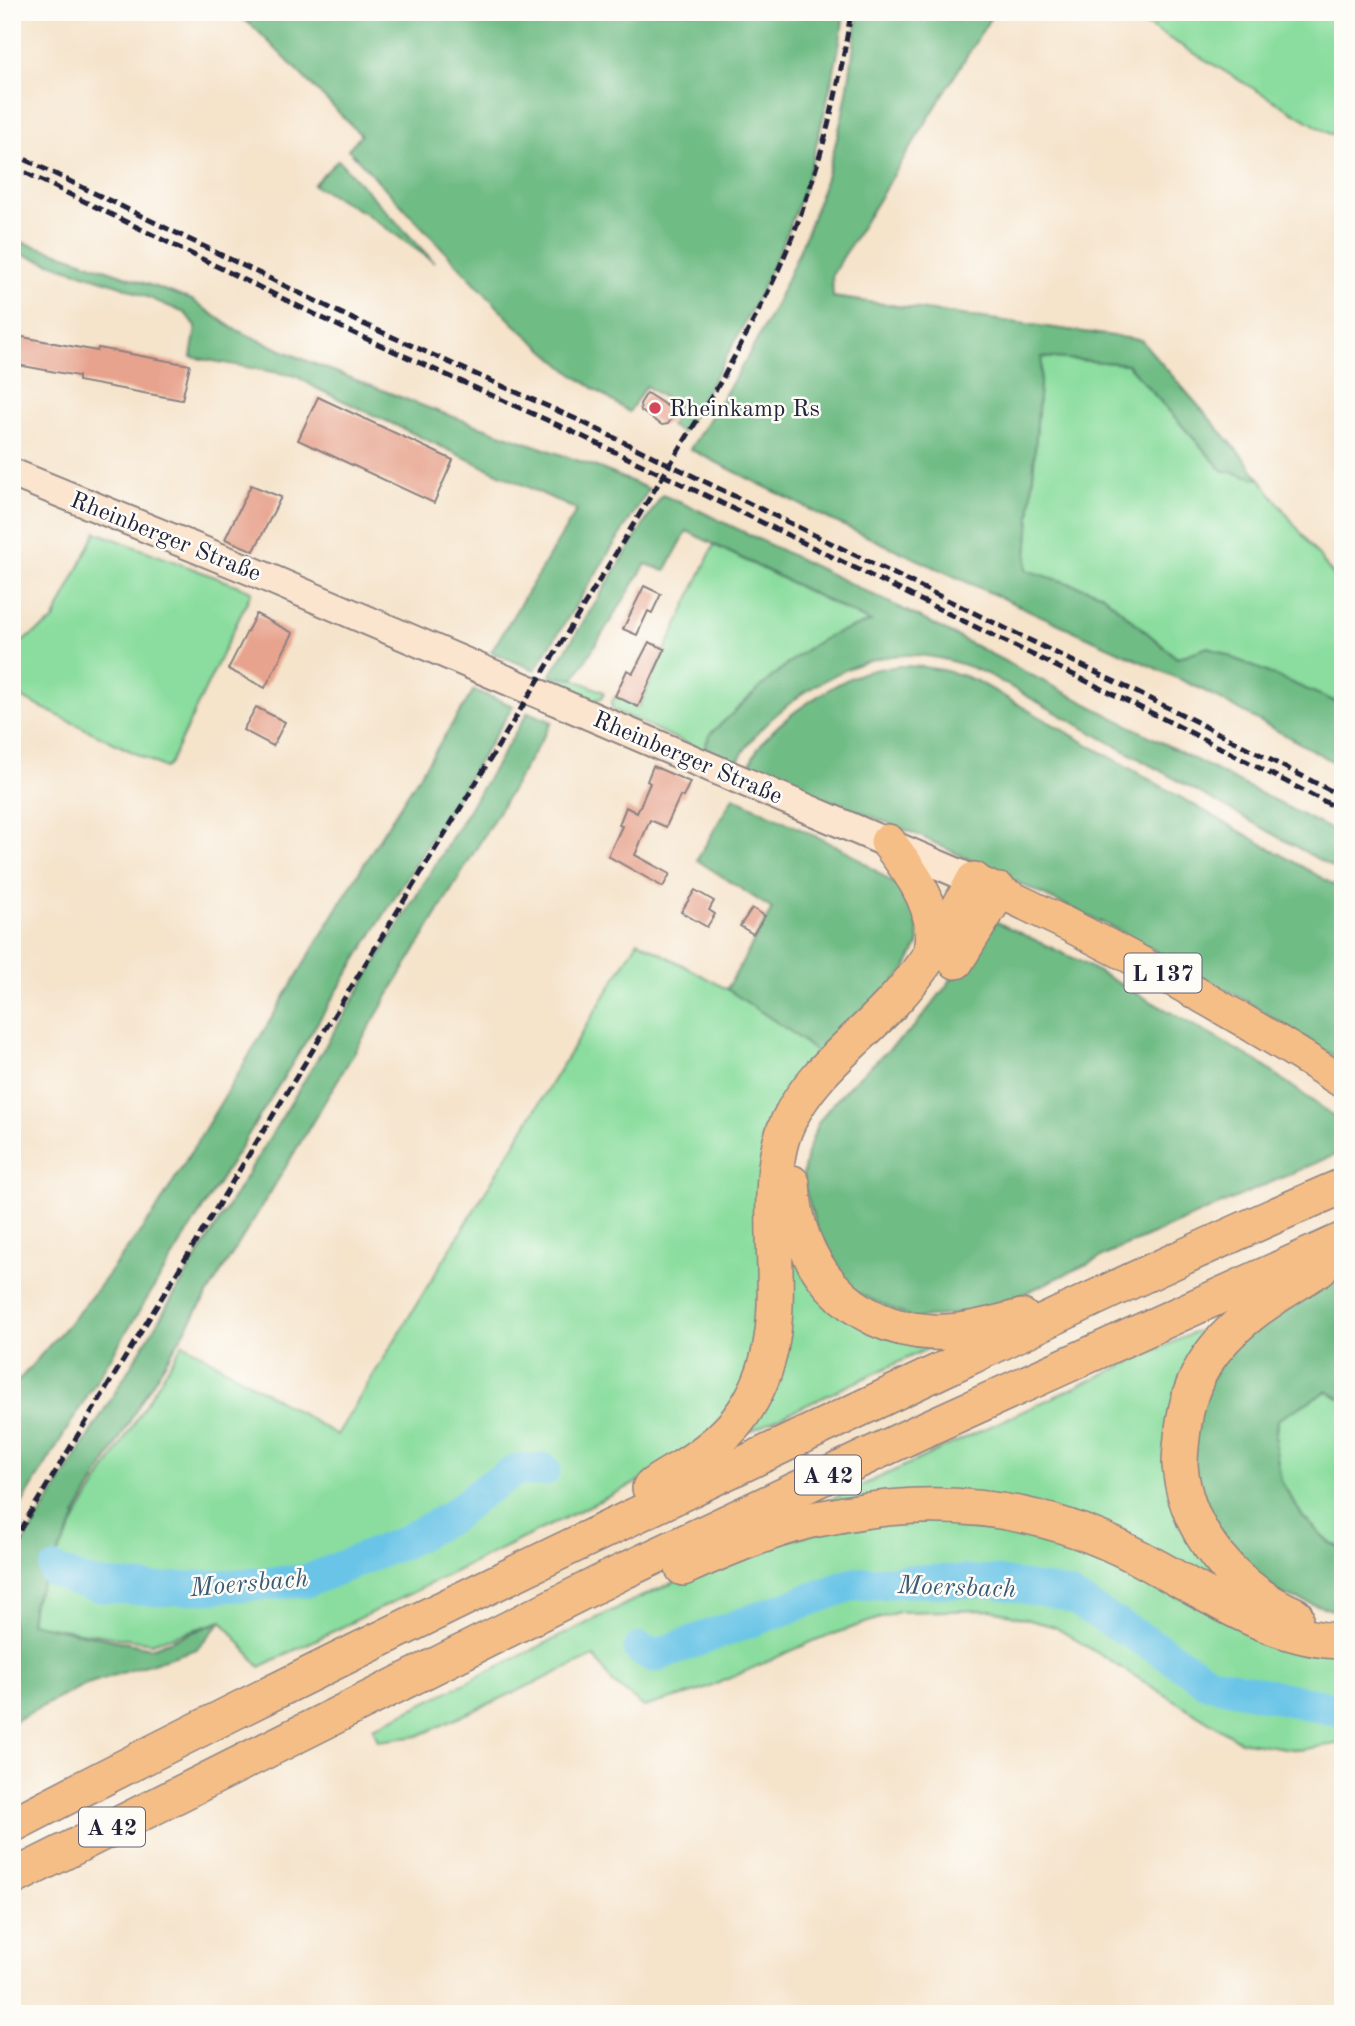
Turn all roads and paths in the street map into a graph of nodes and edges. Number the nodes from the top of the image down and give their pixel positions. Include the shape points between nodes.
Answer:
1 (12, 473) edge
2 (888, 842) junction
3 (987, 886) junction
4 (931, 955) junction
5 (1343, 1082) edge
6 (1343, 1186) edge
7 (1343, 1240) edge
8 (1343, 1253) edge
9 (1077, 1306) junction
10 (593, 1535) junction
11 (547, 1609) junction
12 (1343, 1623) edge
13 (1343, 1641) edge
14 (12, 1825) edge
15 (12, 1878) edge

1 - 2 main road, Rheinberger Straße / L 137
2 - 3 main road, Rheinberger Straße / L 137
2 - 4 highway via 919,888 929,912
3 - 4 highway
3 - 5 main road, Rheinberger Straße / L 137 via 1170,977
3 - 9 highway via 951,968 926,1002 834,1086 815,1110 796,1154 793,1205 800,1232 821,1274 835,1292 879,1321 903,1329 949,1332
4 - 10 highway via 891,1004 820,1075 787,1124 774,1177 773,1341 752,1399 717,1442 655,1483
6 - 9 highway, A 42
7 - 11 highway, A 42 via 919,1432
8 - 12 highway via 1236,1325 1214,1350 1187,1405 1181,1465 1198,1526 1235,1577 1293,1614
9 - 10 highway, A 42
10 - 14 highway, A 42
11 - 13 highway via 628,1593 808,1521 904,1506 956,1506 1000,1510 1067,1526 1138,1557 1258,1620 1303,1636
11 - 15 highway, A 42

